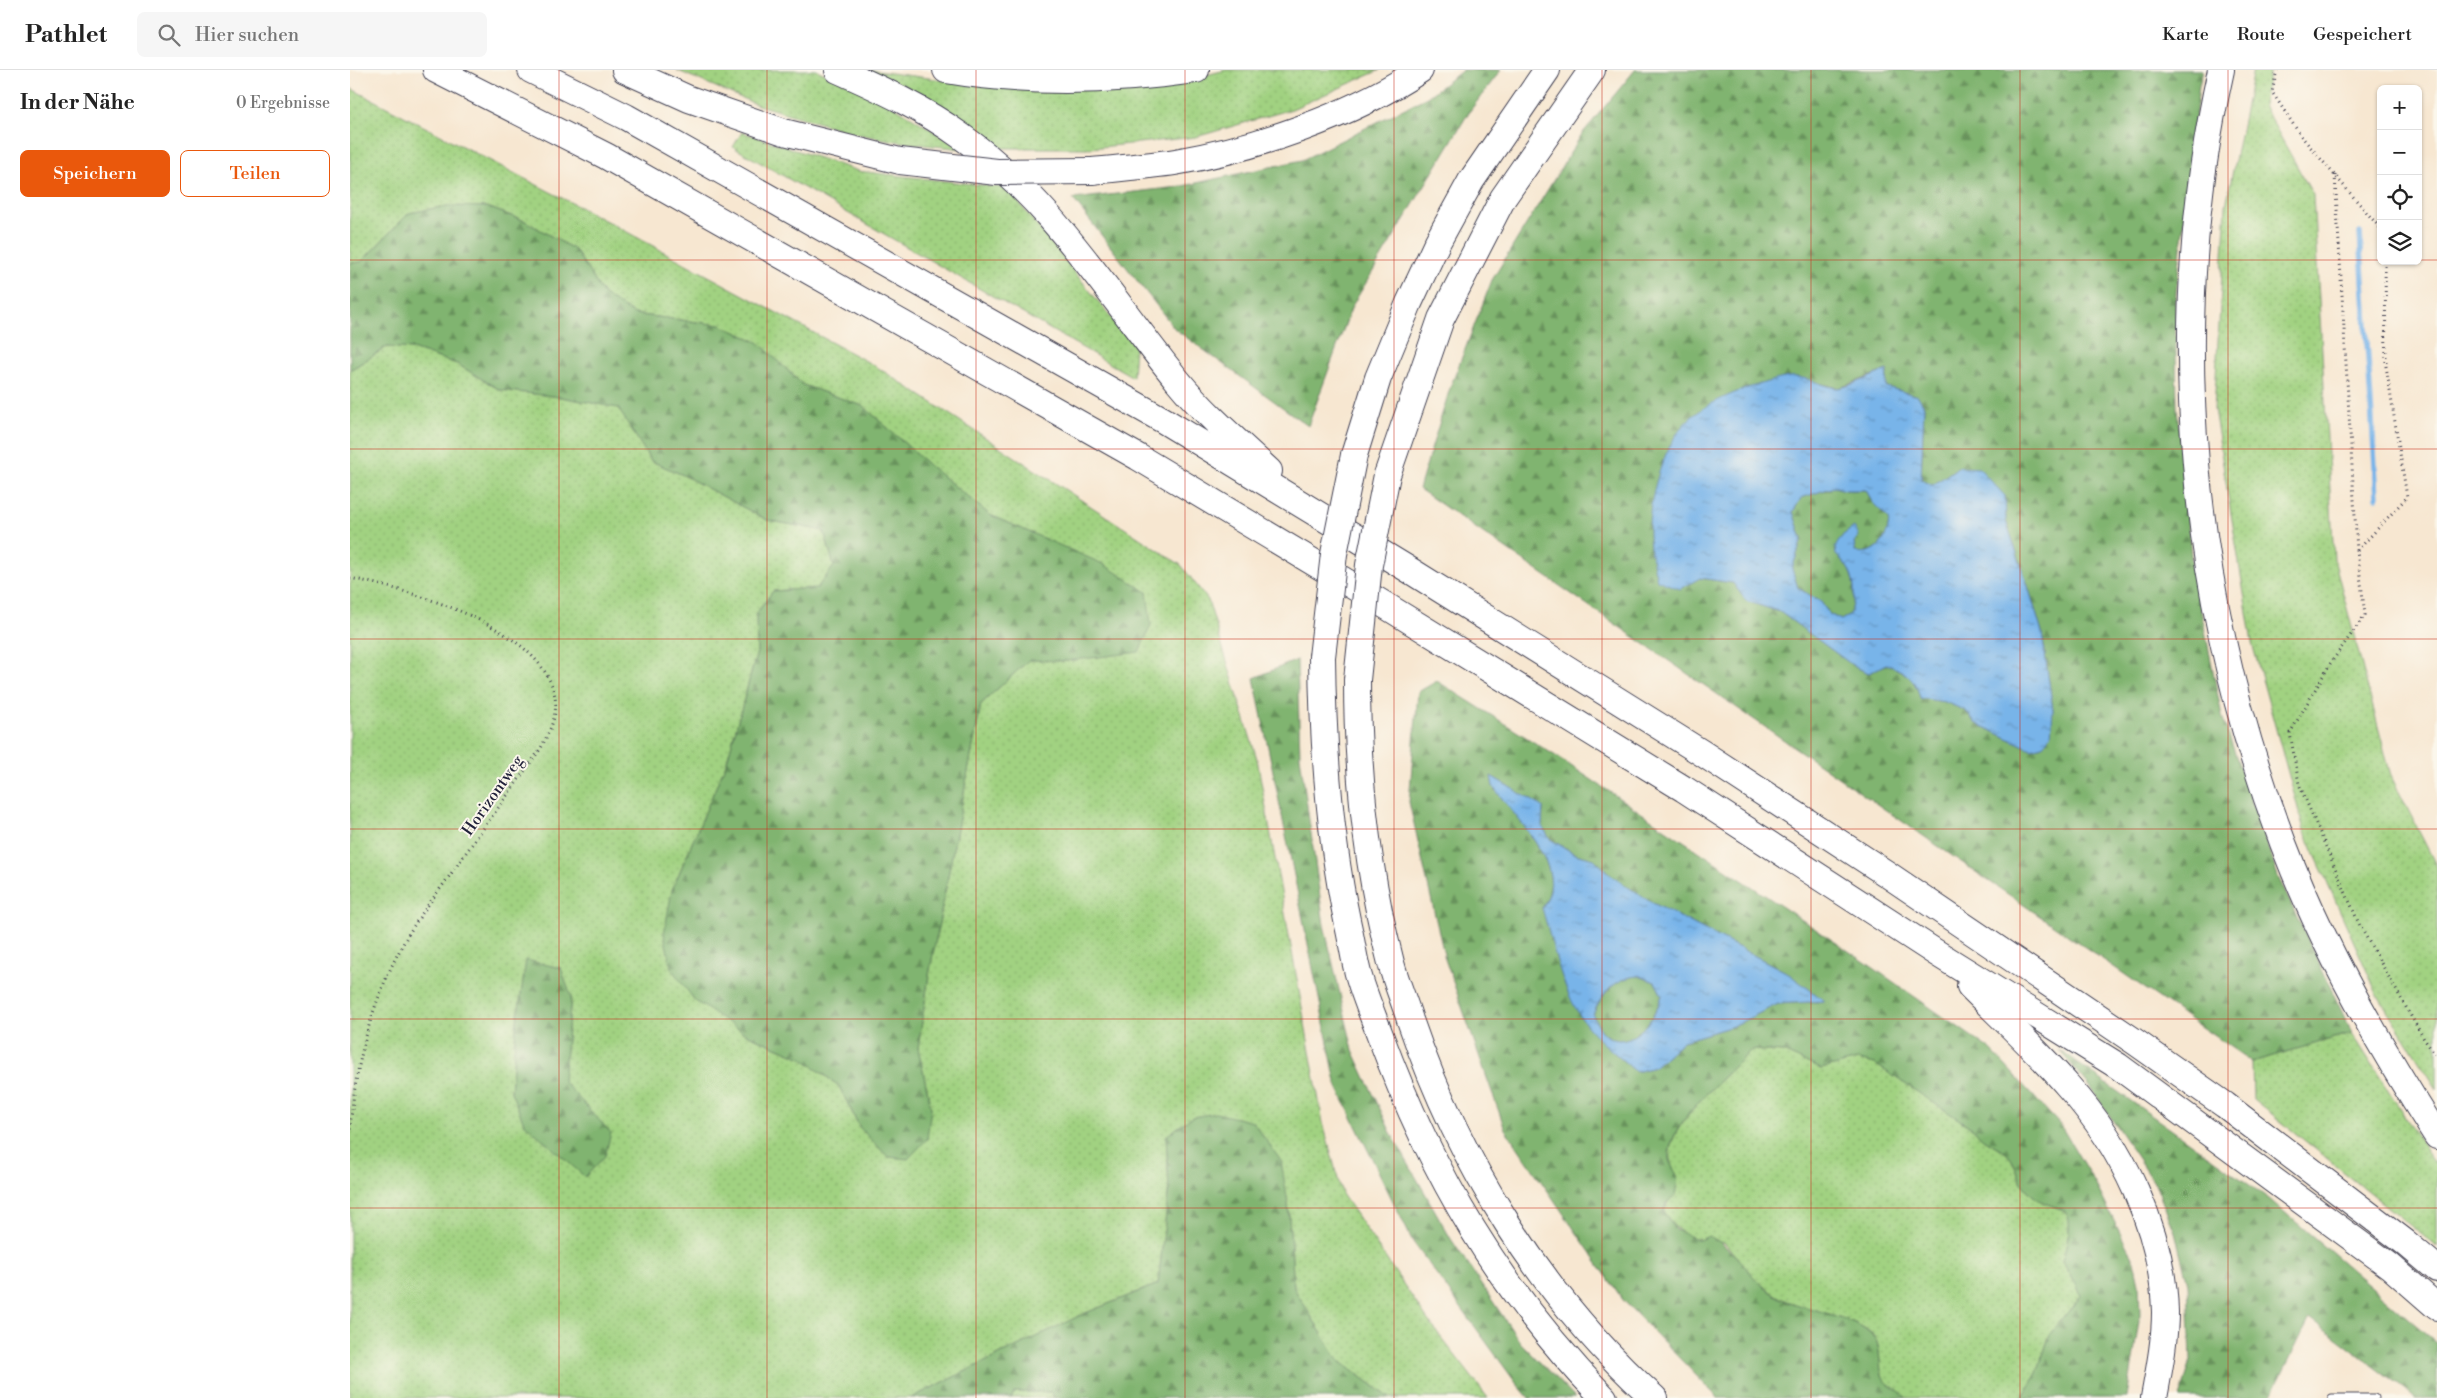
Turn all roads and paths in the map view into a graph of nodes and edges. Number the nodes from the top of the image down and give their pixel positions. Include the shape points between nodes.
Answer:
1 (436, 70) edge
2 (531, 70) edge
3 (625, 70) edge
4 (838, 70) edge
5 (946, 70) edge
6 (1196, 70) edge
7 (1420, 70) edge
8 (1548, 70) edge
9 (1592, 70) edge
10 (2221, 70) edge
11 (2277, 70) edge
12 (2335, 175) junction
13 (2377, 224) edge
14 (2385, 265) edge
15 (1307, 508) junction
16 (2357, 551) junction
17 (350, 578) edge
18 (1935, 952) junction
19 (2437, 1058) edge
20 (350, 1130) edge
21 (2437, 1136) edge
22 (2437, 1270) edge
23 (2437, 1307) edge
24 (1604, 1398) edge
25 (1654, 1398) edge
26 (2154, 1398) edge
27 (2332, 1398) edge
28 (2374, 1398) edge

1 - 18 highway via 606,156 1138,457 1675,784
2 - 15 highway via 626,117 791,210 1163,420
3 - 7 highway, bridge via 689,99 784,132 900,161 997,172 1092,171 1176,162 1319,122
4 - 15 highway via 917,108 961,136 1023,188 1055,221 1178,381
5 - 6 highway via 1030,79 1114,78
8 - 24 highway, bridge via 1471,181 1438,241 1378,378 1354,455 1334,554 1322,656 1322,727 1327,799 1340,886 1359,976 1414,1120 1480,1244 1517,1297
9 - 25 highway, bridge via 1503,198 1441,319 1387,475 1369,565 1357,680 1357,732 1363,811 1391,964 1442,1102 1481,1179 1546,1280 1598,1342
10 - 21 highway via 2198,206 2191,307 2192,399 2202,531 2224,648 2251,751 2283,844 2368,1023
11 - 12 path via 2272,92 2301,136
12 - 13 path
12 - 16 path
14 - 16 path via 2386,366 2407,497
15 - 22 highway via 1694,748 1895,879 2225,1105
16 - 19 path via 2365,615 2330,664 2290,733 2299,784 2360,926
17 - 20 path, Horizontweg via 444,604 502,634 535,658 544,669 555,698 552,728 541,748 420,917 399,952 378,998 361,1056 354,1086
18 - 23 highway via 2118,1066 2390,1266
18 - 26 highway via 2070,1087 2108,1138 2130,1181 2151,1231 2161,1275 2165,1312 2162,1357
27 - 28 lane

